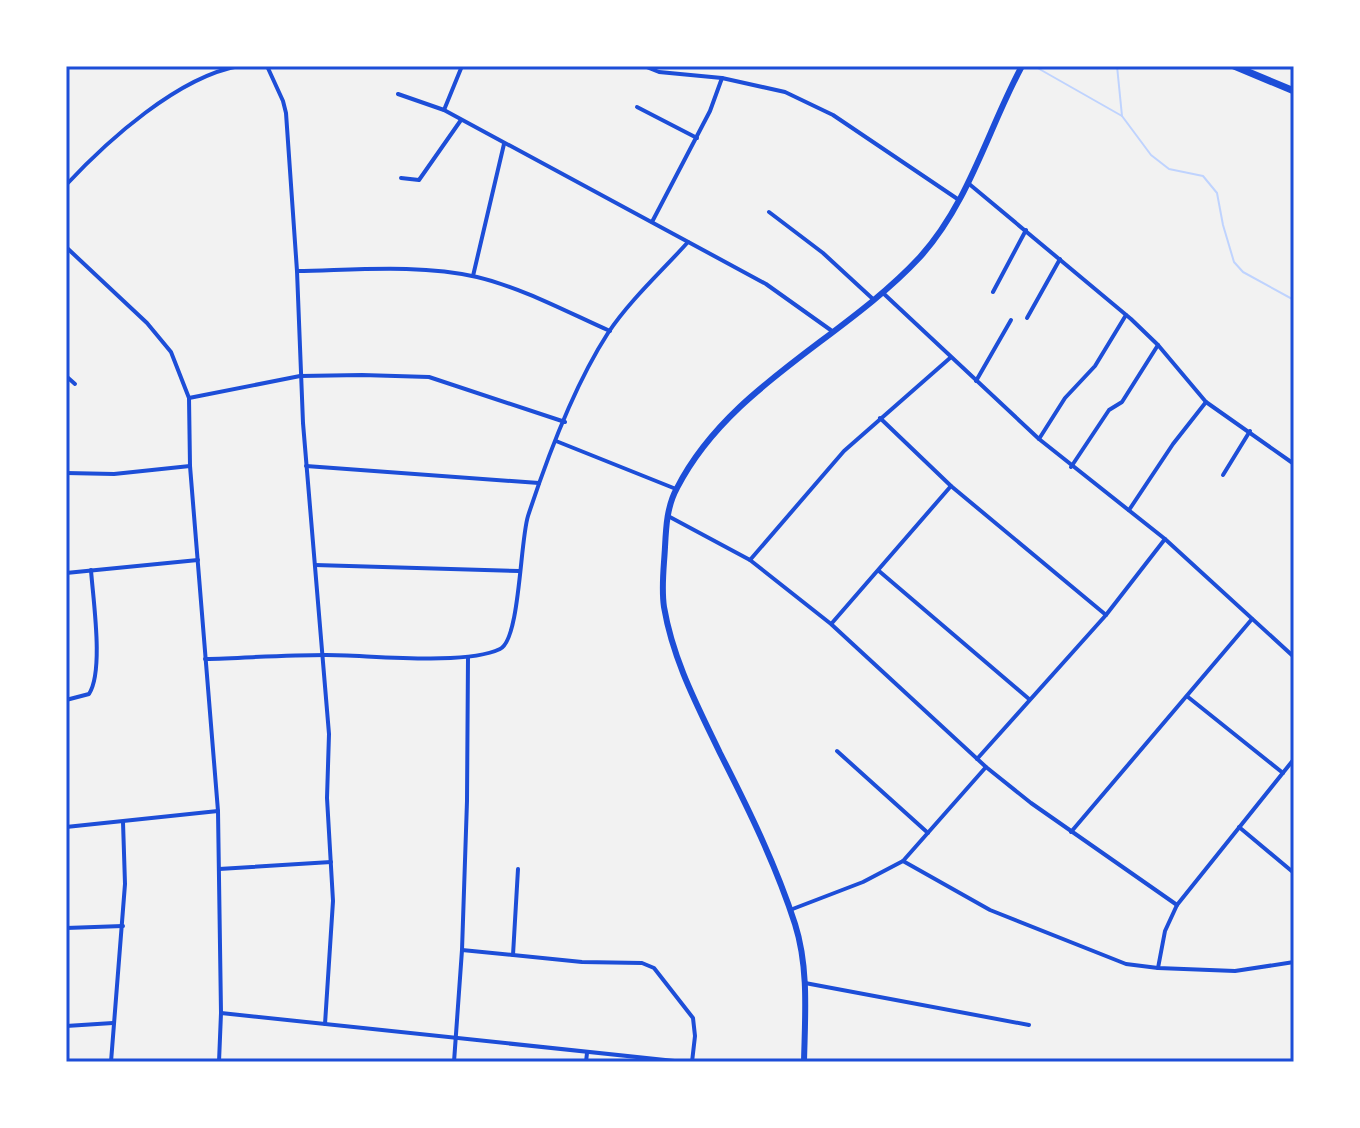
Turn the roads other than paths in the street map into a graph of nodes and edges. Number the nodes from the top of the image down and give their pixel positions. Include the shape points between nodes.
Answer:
1 (239, 66) edge
2 (267, 66) edge
3 (462, 66) edge
4 (644, 66) edge
5 (1022, 66) edge
6 (1234, 66) edge
7 (722, 78) junction
8 (1294, 91) edge
9 (398, 94) dead end
10 (637, 107) dead end
11 (444, 110) junction
12 (461, 120) junction
13 (697, 138) junction
14 (504, 144) junction
15 (401, 178) dead end
16 (968, 183) junction
17 (66, 185) edge
18 (959, 200) junction
19 (769, 212) dead end
20 (652, 222) junction
21 (1026, 230) junction
22 (688, 242) junction
23 (66, 247) edge
24 (1060, 259) junction
25 (297, 271) junction
26 (473, 276) junction
27 (993, 292) dead end
28 (883, 293) junction
29 (874, 300) junction
30 (1126, 315) junction
31 (1027, 318) dead end
32 (1011, 320) dead end
33 (610, 331) junction
34 (834, 332) junction
35 (1158, 345) junction
36 (950, 358) junction
37 (66, 376) edge
38 (300, 376) junction
39 (976, 381) junction
40 (75, 384) dead end
41 (189, 398) junction
42 (1206, 402) junction
43 (880, 418) junction
44 (565, 422) junction
45 (1250, 431) junction
46 (1039, 439) junction
47 (556, 441) junction
48 (1294, 464) edge
49 (190, 466) junction
50 (306, 466) junction
51 (1071, 467) junction
52 (66, 473) edge
53 (1223, 475) dead end
54 (539, 483) junction
55 (951, 486) junction
56 (676, 489) junction
57 (1129, 510) junction
58 (668, 516) junction
59 (1165, 539) junction
60 (198, 560) junction
61 (750, 560) junction
62 (315, 565) junction
63 (91, 570) junction
64 (519, 571) junction
65 (879, 571) junction
66 (66, 573) edge
67 (1106, 615) junction
68 (1252, 619) junction
69 (831, 624) junction
70 (324, 655) junction
71 (468, 657) junction
72 (1294, 657) edge
73 (205, 659) junction
74 (1187, 696) junction
75 (1030, 699) junction
76 (66, 700) edge
77 (837, 751) dead end
78 (977, 759) junction
79 (1294, 759) edge
80 (986, 767) junction
81 (1283, 773) junction
82 (218, 811) junction
83 (123, 822) junction
84 (66, 827) edge
85 (1239, 827) junction
86 (1071, 832) junction
87 (928, 833) junction
88 (903, 861) junction
89 (331, 862) junction
90 (219, 869) junction
91 (518, 869) dead end
92 (1294, 873) edge
93 (1177, 905) junction
94 (790, 910) junction
95 (123, 926) junction
96 (66, 928) edge
97 (462, 950) junction
98 (513, 955) junction
99 (1294, 962) edge
100 (1158, 968) junction
101 (805, 983) junction
102 (221, 1013) junction
103 (113, 1023) junction
104 (325, 1024) junction
105 (1029, 1025) dead end
106 (66, 1026) edge
107 (457, 1038) junction
108 (587, 1053) junction
109 (111, 1062) edge
110 (219, 1062) edge
111 (454, 1062) edge
112 (586, 1062) edge
113 (684, 1062) edge
114 (692, 1062) edge
115 (804, 1062) edge

1 - 17 street via 171,96 131,124
2 - 25 street via 286,113
3 - 11 street
4 - 7 street
5 - 16 street
6 - 8 highway
7 - 13 street
7 - 18 street via 785,92 825,111
9 - 11 street
10 - 13 street
11 - 12 street
12 - 14 street
12 - 15 street via 423,177
13 - 20 street
14 - 20 street
14 - 26 street
16 - 18 street
16 - 21 street
18 - 28 street via 920,257
19 - 29 street
20 - 22 street
21 - 24 street
21 - 27 street
22 - 33 street
22 - 34 street via 766,284
23 - 41 street via 163,342
24 - 30 street
24 - 31 street
25 - 26 street
25 - 38 street
26 - 33 street
28 - 29 street
28 - 36 street
29 - 34 street
30 - 35 street
30 - 46 street
32 - 39 street
33 - 44 street via 585,372
34 - 56 street via 715,430
35 - 42 street
35 - 51 street
36 - 39 street
36 - 43 street
37 - 40 street
38 - 41 street
38 - 44 street via 429,377
38 - 50 street
39 - 46 street
41 - 49 street
42 - 45 street
42 - 57 street
43 - 55 street
43 - 61 street
44 - 47 street
45 - 48 street
45 - 53 street
46 - 51 street
47 - 54 street
47 - 56 street
49 - 52 street
49 - 60 street
50 - 54 street
50 - 62 street
51 - 57 street
54 - 64 street via 523,532
55 - 65 street
55 - 67 street
56 - 58 street
57 - 59 street
58 - 61 street
58 - 94 street via 663,599 679,666
59 - 67 street
59 - 68 street
60 - 63 street
60 - 73 street
61 - 69 street
62 - 64 street
62 - 70 street
63 - 66 street
63 - 76 street via 95,686 89,694
64 - 71 street via 510,639 503,648
65 - 69 street
65 - 75 street
67 - 75 street
68 - 72 street
68 - 74 street
69 - 78 street
70 - 71 street
70 - 73 street
70 - 89 street
71 - 97 street
73 - 82 street
74 - 81 street
74 - 86 street
75 - 78 street
77 - 87 street
78 - 80 street
79 - 81 street
80 - 86 street
80 - 87 street
81 - 85 street
82 - 83 street
82 - 90 street
83 - 84 street
83 - 95 street
85 - 92 street
85 - 93 street
86 - 93 street
87 - 88 street
88 - 94 street
88 - 100 street via 1008,918 1114,960
89 - 90 street
89 - 104 street
90 - 102 street
91 - 98 street
93 - 100 street
94 - 101 street
95 - 96 street
95 - 103 street
97 - 98 street
97 - 107 street
98 - 114 street via 654,968 693,1018
99 - 100 street via 1235,971
101 - 105 street
101 - 115 street
102 - 104 street
102 - 110 street
103 - 106 street
103 - 109 street
104 - 107 street
107 - 108 street
107 - 111 street
108 - 112 street
108 - 113 street

